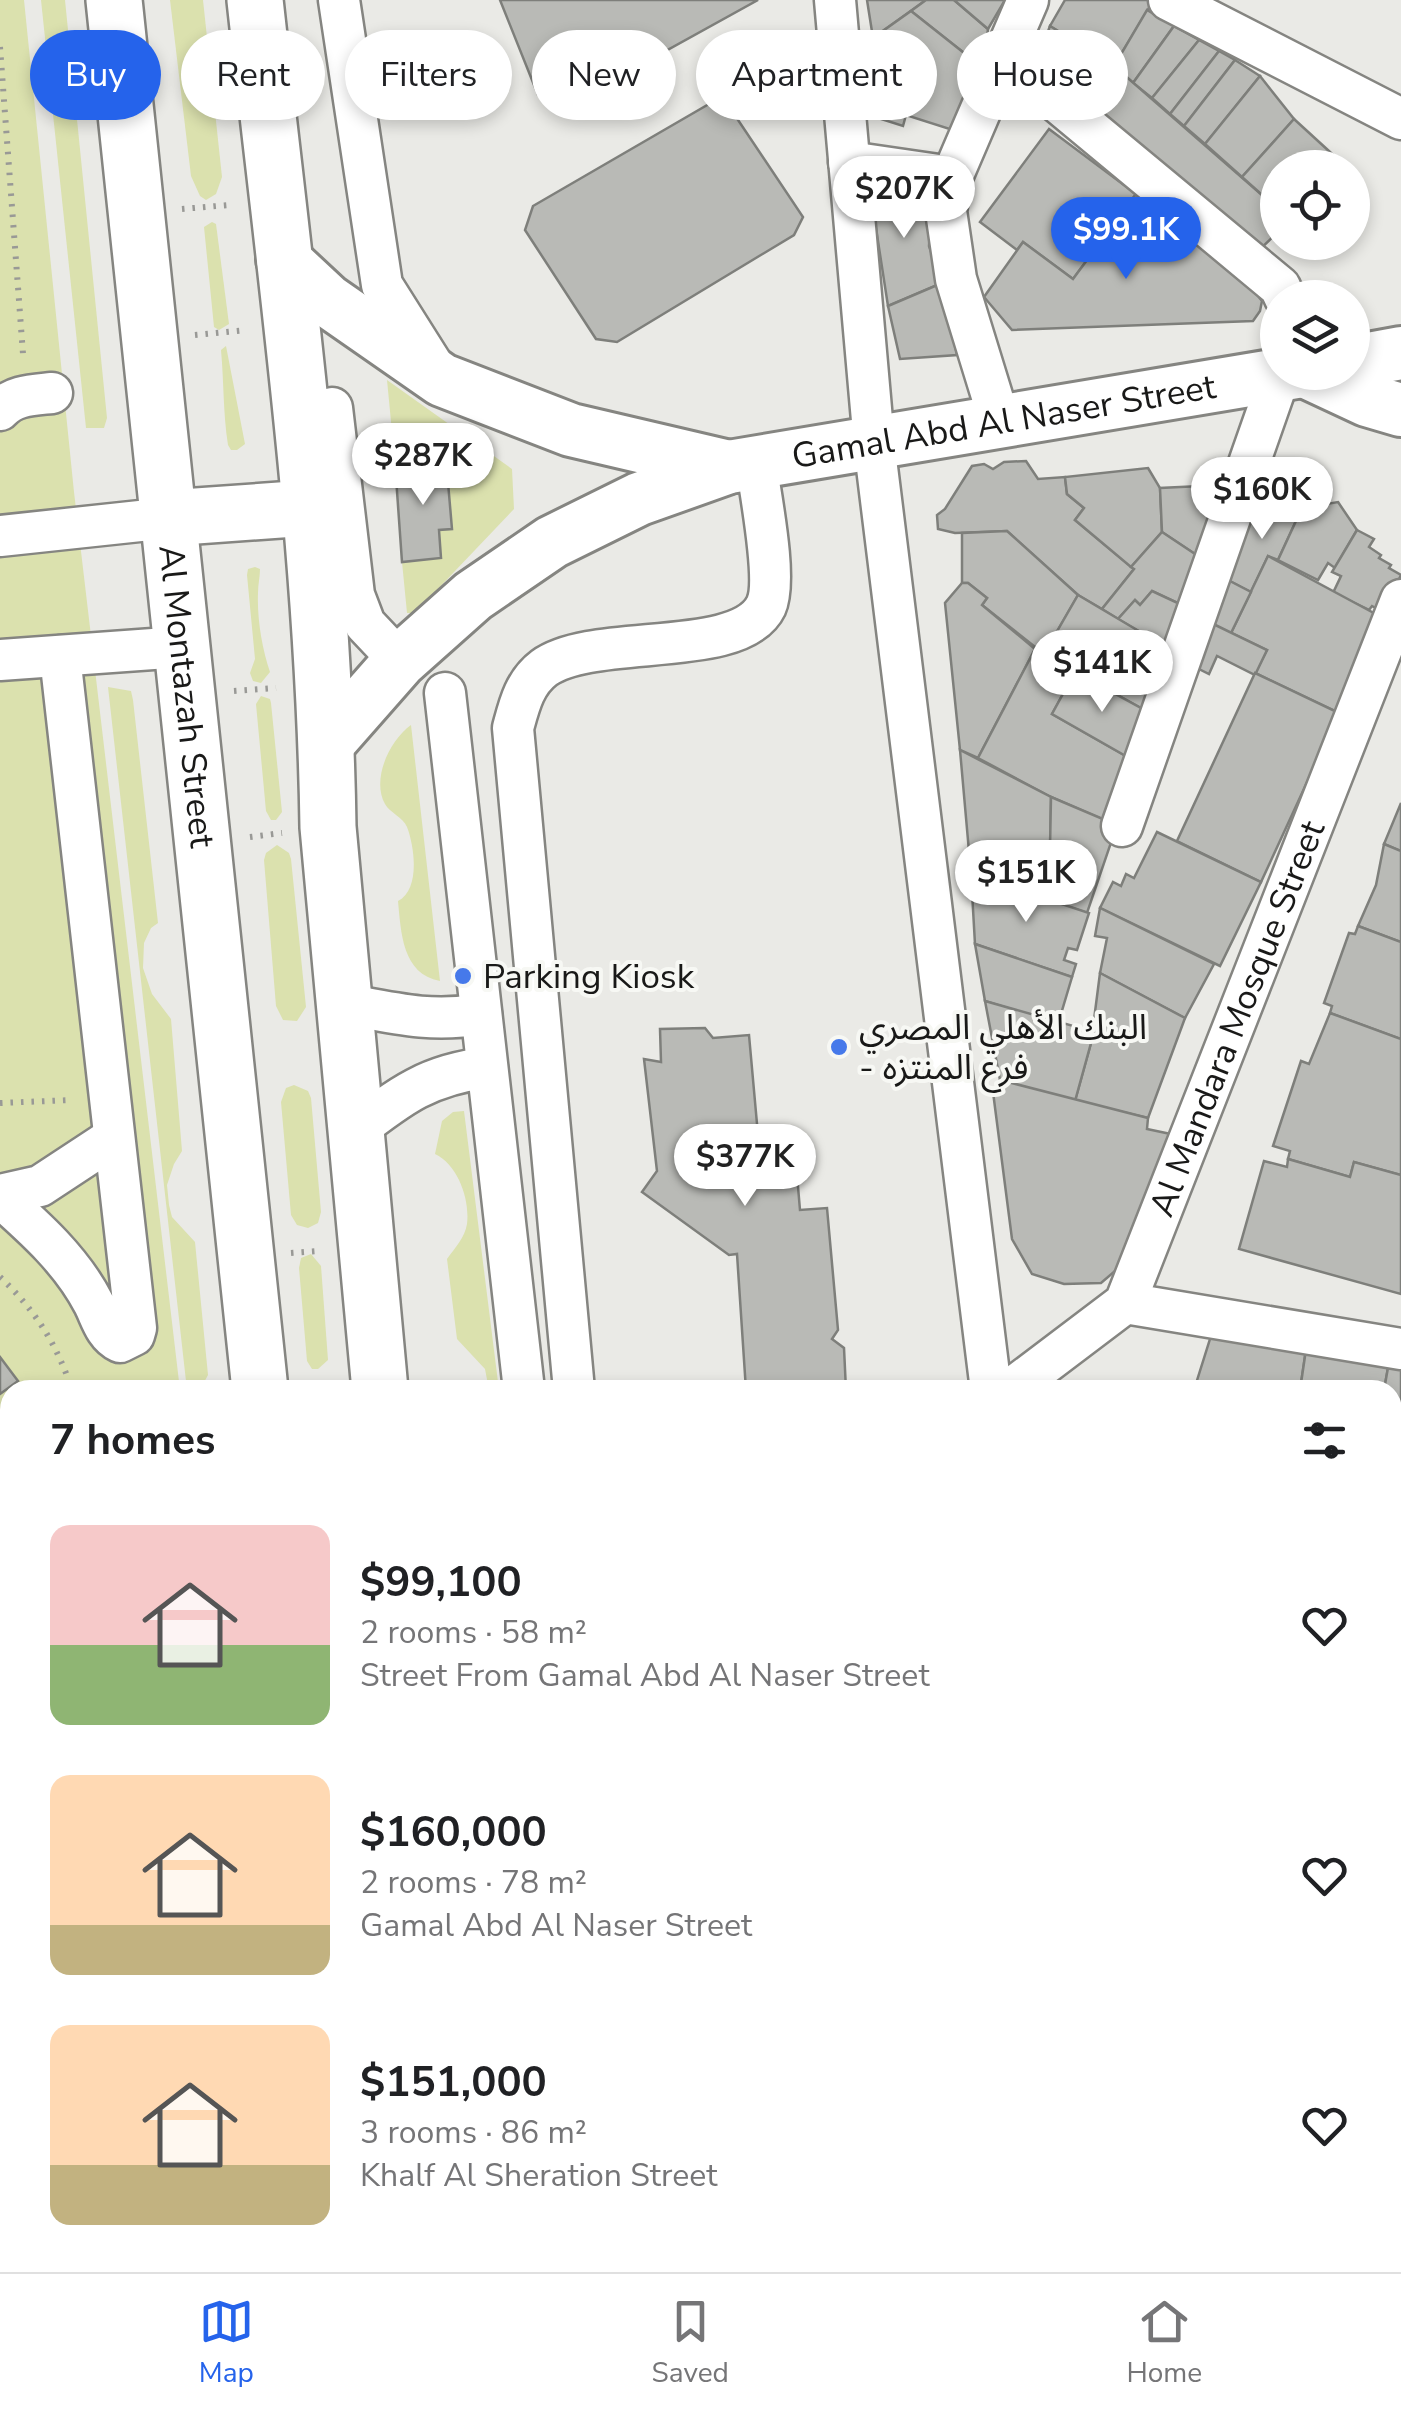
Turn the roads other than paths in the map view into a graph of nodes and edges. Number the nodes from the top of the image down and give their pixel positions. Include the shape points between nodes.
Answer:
1 (114, 0) edge
2 (254, 0) edge
3 (338, 0) edge
4 (835, 0) edge
5 (1028, 0) edge
6 (1169, 0) edge
7 (1014, 30) edge
8 (1401, 119) edge
9 (976, 120) edge
10 (1079, 120) edge
11 (849, 162) junction
12 (952, 177) junction
13 (283, 259) junction
14 (1272, 280) edge
15 (1401, 353) edge
16 (1370, 359) edge
17 (1260, 379) edge
18 (442, 380) junction
19 (1288, 390) edge
20 (1341, 390) edge
21 (332, 408) dead end
22 (1401, 410) edge
23 (1000, 422) junction
24 (874, 442) junction
25 (743, 464) junction
26 (308, 508) junction
27 (168, 518) junction
28 (0, 536) edge
29 (1401, 600) edge
30 (60, 656) junction
31 (0, 660) edge
32 (400, 661) junction
33 (183, 671) junction
34 (445, 694) dead end
35 (327, 744) junction
36 (1122, 826) dead end
37 (344, 1004) junction
38 (482, 1014) junction
39 (488, 1068) junction
40 (111, 1118) junction
41 (355, 1130) junction
42 (0, 1196) edge
43 (1126, 1302) junction
44 (1401, 1349) edge
45 (259, 1380) edge
46 (379, 1380) edge
47 (523, 1380) edge
48 (573, 1380) edge
49 (990, 1380) edge
50 (1023, 1380) edge

1 - 27 highway, Al Montazah Street
2 - 13 highway
3 - 18 street via 382,285
4 - 11 street
5 - 7 street
6 - 8 street
9 - 12 street
10 - 14 street
11 - 12 street
11 - 24 street
12 - 23 street via 946,211 956,279
13 - 18 main road, Gamal Abd Al Naser Street via 327,300
13 - 26 highway
15 - 16 main road
17 - 23 main road, Gamal Abd Al Naser Street
18 - 25 main road, Gamal Abd Al Naser Street via 570,430
19 - 36 street, Gamal Abd Al Naser Street
20 - 22 main road
21 - 32 street via 354,595 365,624
23 - 24 main road, Gamal Abd Al Naser Street
24 - 25 main road, Gamal Abd Al Naser Street
24 - 49 street
25 - 32 main road, Gamal Abd Al Naser Street via 638,499 552,542 473,596
25 - 48 street via 771,579 766,606 749,627 575,654 544,668 522,694 513,728
26 - 27 highway
26 - 35 highway
27 - 28 street
27 - 33 highway, Al Montazah Street
29 - 43 street, Al Mandara Mosque Street
30 - 31 street
30 - 33 street
30 - 40 street
32 - 35 main road, Gamal Abd Al Naser Street
33 - 45 highway, Al Montazah Street
34 - 38 street
35 - 37 highway
37 - 38 street via 417,1018
37 - 41 highway
38 - 39 street
39 - 41 street via 422,1083
39 - 47 street
40 - 42 street via 40,1186
40 - 42 street via 136,1328 128,1340 108,1334 66,1264
41 - 46 highway
43 - 44 street
43 - 50 street

